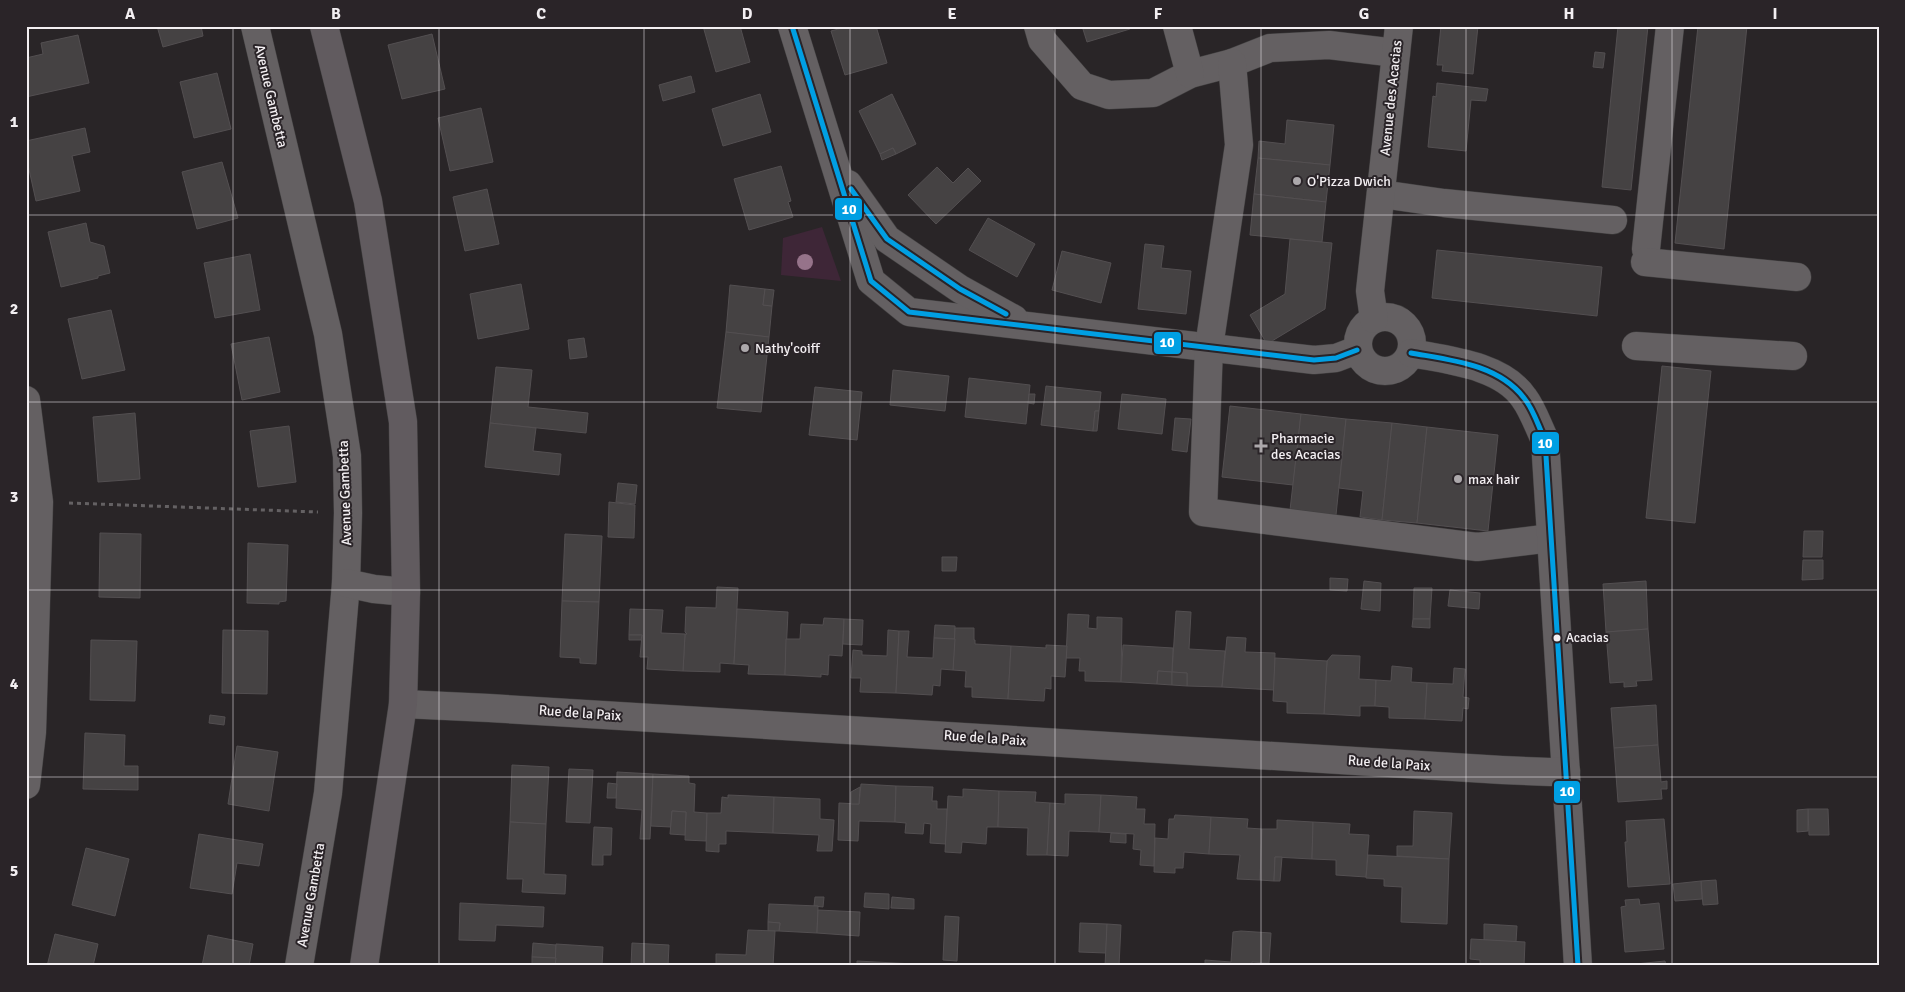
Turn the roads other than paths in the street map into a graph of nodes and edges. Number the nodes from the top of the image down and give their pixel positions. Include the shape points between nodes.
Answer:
1 (255, 26) edge
2 (324, 26) edge
3 (792, 26) edge
4 (1038, 26) edge
5 (1178, 26) edge
6 (1399, 26) edge
7 (1670, 26) edge
8 (1396, 53) junction
9 (1232, 63) junction
10 (1190, 74) junction
11 (834, 166) junction
12 (1381, 194) junction
13 (1612, 220) dead end
14 (1797, 277) dead end
15 (1374, 319) junction
16 (1024, 324) junction
17 (1636, 346) dead end
18 (1209, 347) junction
19 (1357, 350) junction
20 (1410, 354) junction
21 (1793, 356) dead end
22 (26, 400) edge
23 (33, 503) edge
24 (1551, 538) junction
25 (346, 583) junction
26 (406, 592) junction
27 (402, 704) junction
28 (1566, 771) junction
29 (26, 785) edge
30 (299, 966) edge
31 (364, 966) edge
32 (1578, 966) edge

1 - 25 street, Avenue Gambetta via 328,334 347,456
2 - 26 main road via 368,200 403,422
3 - 11 street
4 - 10 street via 1042,40 1082,86 1109,95 1153,93
5 - 10 street
6 - 8 street, Avenue des Acacias
7 - 14 street via 1646,256
8 - 9 street via 1329,44 1270,48
8 - 12 street, Avenue des Acacias
9 - 10 street
9 - 18 street via 1239,145
11 - 16 street via 888,239 960,289
11 - 16 street via 871,281 909,312
12 - 13 street
12 - 15 street, Avenue des Acacias via 1370,291
15 - 19 street via 1360,332
15 - 20 street via 1392,318 1407,328 1412,344
16 - 18 street
17 - 21 street
18 - 19 street via 1314,360 1336,358
18 - 24 street via 1203,512 1477,547
19 - 20 street via 1367,366 1383,372 1400,367
20 - 24 street via 1489,370 1524,397 1544,440
22 - 23 street
23 - 29 street via 32,732
24 - 28 street
25 - 26 street
25 - 30 street, Avenue Gambetta via 328,792
26 - 27 main road
27 - 28 street, Rue de la Paix via 1492,770
27 - 31 main road
28 - 32 street

